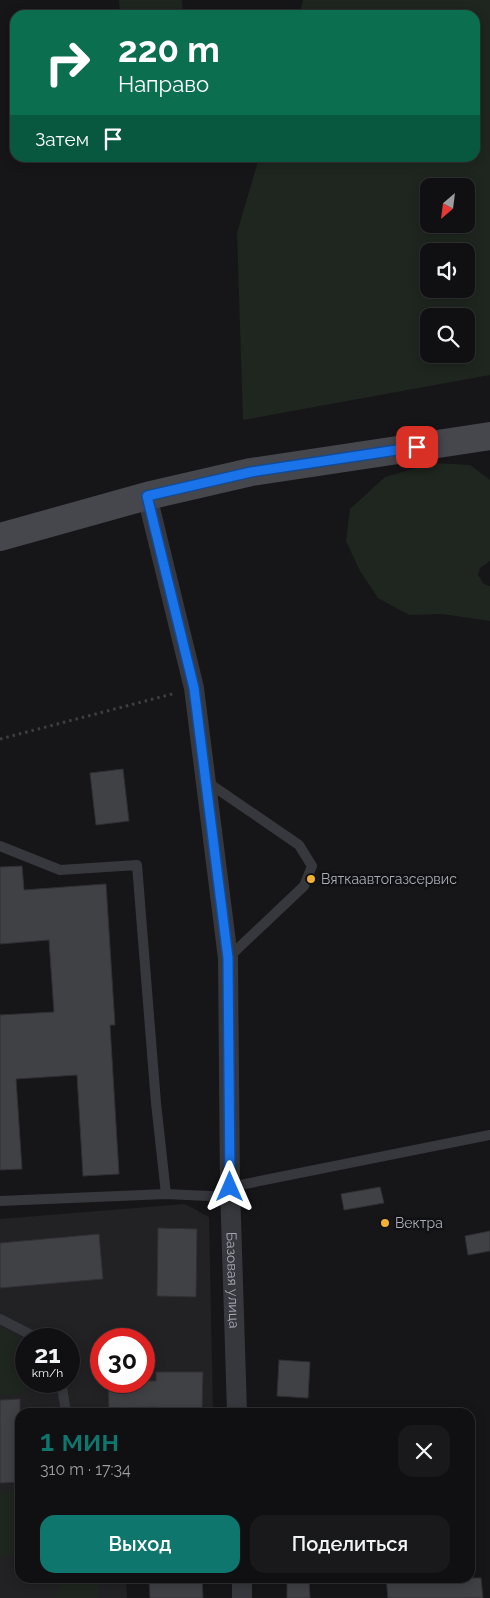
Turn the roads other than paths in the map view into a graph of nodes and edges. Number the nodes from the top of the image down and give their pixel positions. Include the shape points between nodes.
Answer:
1 (490, 436) edge
2 (147, 496) junction
3 (0, 537) edge
4 (207, 782) junction
5 (0, 846) edge
6 (228, 958) junction
7 (490, 1135) edge
8 (230, 1192) junction
9 (166, 1194) junction
10 (0, 1201) edge
11 (0, 1319) edge
12 (18, 1328) edge
13 (63, 1393) edge
14 (65, 1408) edge
15 (237, 1408) edge
16 (242, 1583) edge
17 (242, 1598) edge

1 - 2 main road via 251,472
2 - 3 main road
2 - 4 street, Базовая улица via 194,688
4 - 6 street, Базовая улица
4 - 6 lane via 299,845 312,866 304,886
5 - 9 lane via 60,870 137,865
6 - 8 street, Базовая улица
7 - 8 lane
8 - 9 lane
8 - 15 street, Базовая улица
9 - 10 lane
11 - 12 lane
13 - 14 lane
16 - 17 street

